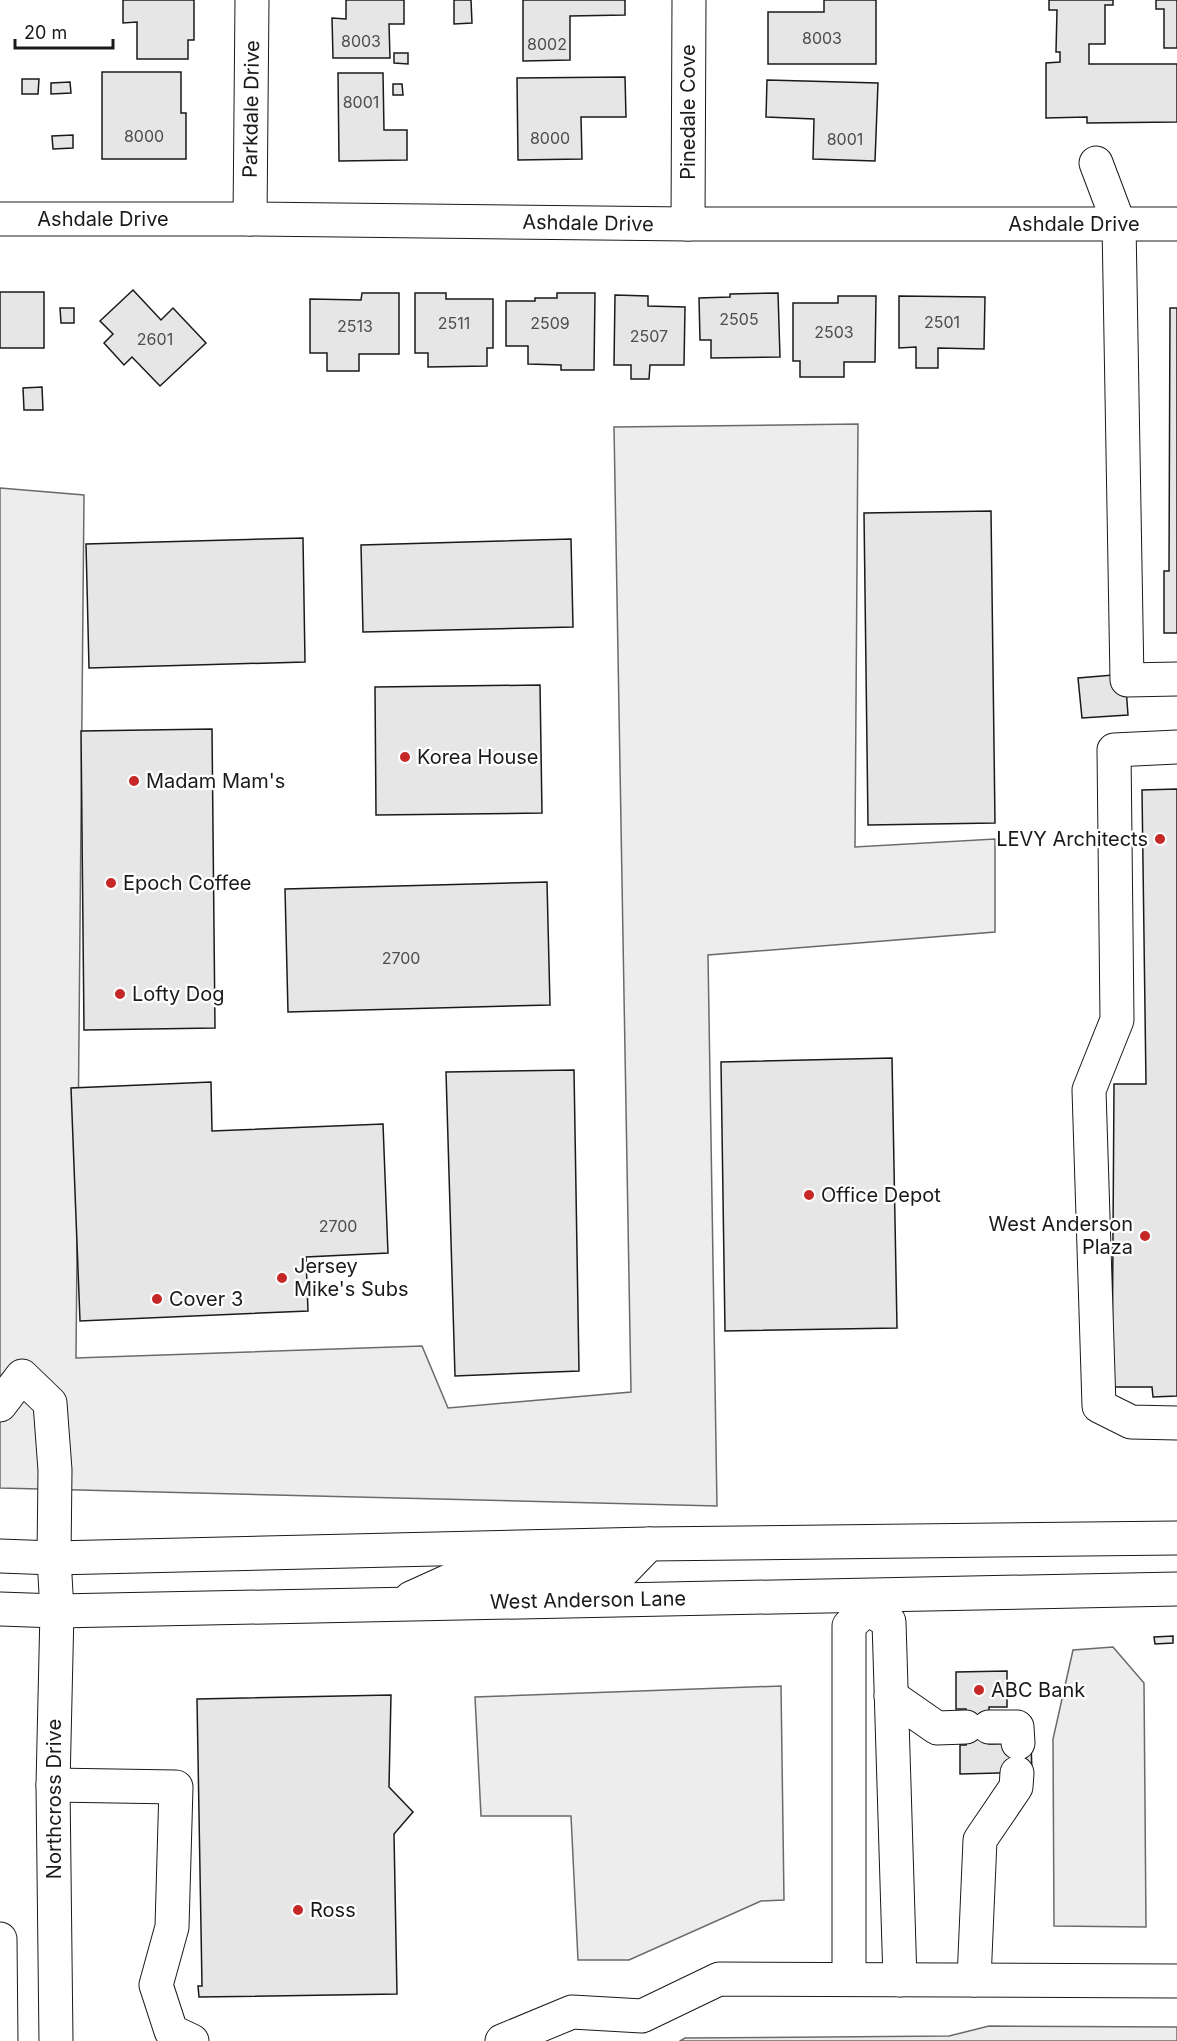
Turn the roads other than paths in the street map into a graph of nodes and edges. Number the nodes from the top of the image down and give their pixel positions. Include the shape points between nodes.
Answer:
1 (252, 0) edge
2 (689, 0) edge
3 (1096, 163) dead end
4 (0, 219) edge
5 (250, 219) junction
6 (688, 224) junction
7 (1119, 224) junction
8 (1177, 224) edge
9 (1177, 679) edge
10 (1177, 747) edge
11 (0, 1405) edge
12 (1177, 1423) edge
13 (1177, 1538) edge
14 (863, 1542) junction
15 (649, 1544) junction
16 (0, 1556) edge
17 (54, 1558) junction
18 (1177, 1589) edge
19 (867, 1601) junction
20 (398, 1604) junction
21 (0, 1609) edge
22 (57, 1611) junction
23 (891, 1696) junction
24 (53, 1785) junction
25 (0, 1940) edge
26 (849, 1979) junction
27 (900, 1980) junction
28 (974, 1980) junction
29 (1177, 1981) edge
30 (1, 2041) edge
31 (56, 2041) edge
32 (192, 2041) edge
33 (502, 2041) edge

1 - 5 main road, Parkdale Drive
2 - 6 main road, Pinedale Cove
3 - 7 main road
4 - 5 main road, Ashdale Drive
5 - 6 main road, Ashdale Drive
6 - 7 main road, Ashdale Drive
7 - 8 main road, Ashdale Drive
7 - 9 main road via 1127,680
10 - 12 main road via 1114,750 1117,1020 1089,1090 1099,1406 1131,1422
11 - 17 main road, Northcross Drive via 22,1376 50,1403 55,1470
13 - 14 main road
14 - 15 main road
14 - 19 main road
15 - 17 main road
15 - 20 main road via 618,1576 453,1579
16 - 17 main road
17 - 22 main road, Northcross Drive
18 - 19 main road, West Anderson Lane
19 - 20 main road, West Anderson Lane
19 - 23 main road via 889,1623
19 - 26 main road via 849,1626
20 - 22 main road, West Anderson Lane
21 - 22 main road, West Anderson Lane
22 - 24 main road, Northcross Drive
23 - 27 main road
23 - 28 main road via 937,1728 1017,1727 1016,1787 980,1840
24 - 31 main road, Northcross Drive
24 - 32 main road via 176,1787 172,1927 156,1984 171,2031
25 - 30 main road
26 - 27 main road
26 - 33 main road via 719,1979 642,2016 572,2012
27 - 28 main road
28 - 29 main road

